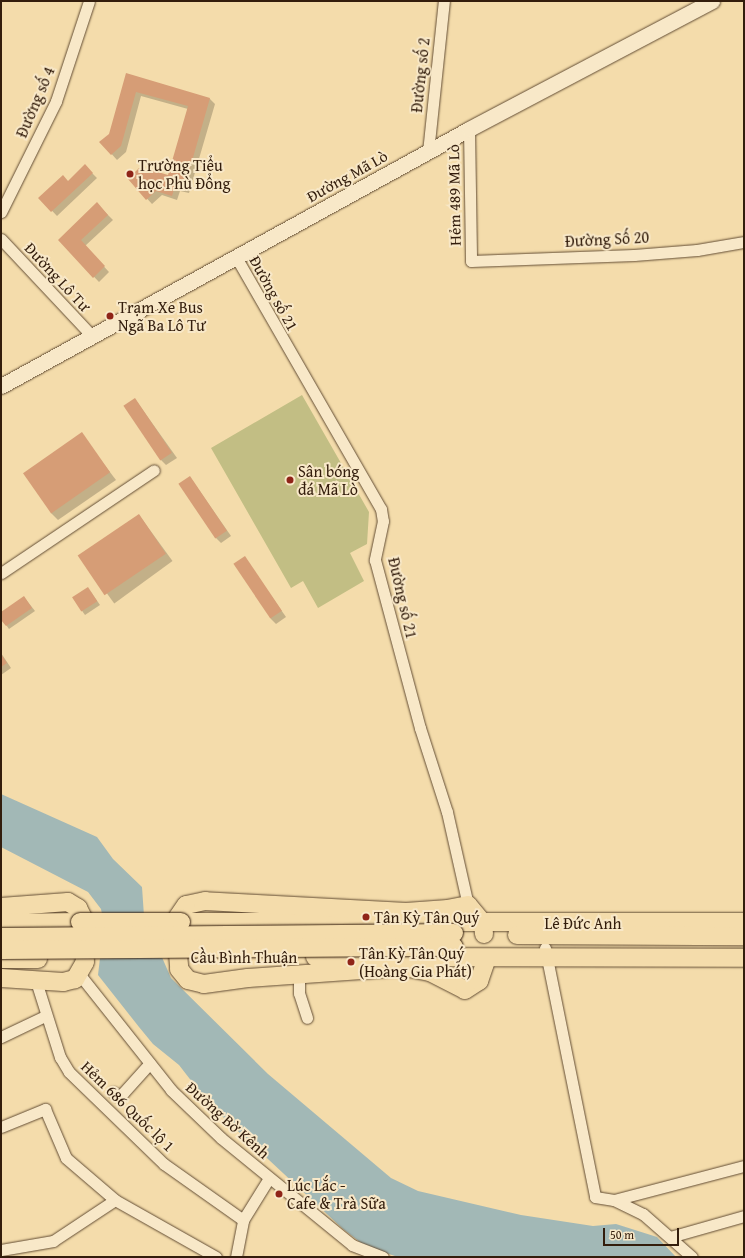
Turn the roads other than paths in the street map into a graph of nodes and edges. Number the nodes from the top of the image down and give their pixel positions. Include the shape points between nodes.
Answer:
1 (89, 1) edge
2 (444, 1) edge
3 (712, 1) edge
4 (469, 129) junction
5 (428, 152) junction
6 (1, 212) edge
7 (1, 239) edge
8 (744, 242) edge
9 (236, 257) junction
10 (471, 261) joint
11 (92, 336) junction
12 (1, 386) edge
13 (154, 470) dead end
14 (1, 572) edge
15 (468, 905) junction
16 (1, 907) edge
17 (744, 922) edge
18 (1, 923) edge
19 (484, 929) junction
20 (1, 937) edge
21 (454, 940) junction
22 (742, 949) edge
23 (1, 950) edge
24 (545, 953) junction
25 (487, 958) junction
26 (1, 959) edge
27 (80, 975) junction
28 (299, 976) junction
29 (1, 978) edge
30 (36, 981) junction
31 (45, 1016) junction
32 (307, 1018) dead end
33 (1, 1037) edge
34 (150, 1063) junction
35 (113, 1092) dead end
36 (1, 1127) edge
37 (744, 1166) edge
38 (270, 1178) junction
39 (115, 1200) junction
40 (614, 1200) junction
41 (744, 1216) edge
42 (243, 1220) junction
43 (670, 1237) junction
44 (1, 1250) edge
45 (198, 1252) edge
46 (216, 1257) edge
47 (236, 1257) edge
48 (383, 1257) edge
49 (692, 1257) edge

1 - 6 street, Đường số 4 via 56,101
2 - 5 street, Đường số 2
3 - 4 main road, Đường Mã Lò
4 - 5 main road, Đường Mã Lò
4 - 10 street, Hẻm 489 Mã Lò
5 - 9 main road, Đường Mã Lò
7 - 11 street, Đường Lô Tư
8 - 10 street, Đường Số 20 via 697,250 634,255
9 - 11 main road, Đường Mã Lò
9 - 15 street, Đường số 21 via 381,509 384,521 375,560 420,728 447,812
11 - 12 main road, Đường Mã Lò
13 - 14 street
15 - 19 highway
15 - 28 highway via 406,912 205,901 191,902 182,910 176,931 177,964 188,980 204,984
16 - 27 highway via 64,901 78,908 86,924 85,962
17 - 19 highway, Lê Đức Anh
18 - 19 highway, Lê Đức Anh, bridge via 422,924
19 - 21 highway, Lê Đức Anh
19 - 22 highway, Lê Đức Anh
20 - 21 highway, Cầu Bình Thuận, bridge
21 - 23 highway, Cầu Bình Thuận, bridge
21 - 24 highway, Lê Đức Anh
22 - 24 highway, Lê Đức Anh
24 - 25 highway, Lê Đức Anh
24 - 40 street via 581,1116 591,1184 595,1197
25 - 26 highway, Cầu Bình Thuận
25 - 28 highway via 479,981 465,990 430,972 404,967
27 - 30 highway via 70,981
27 - 34 street, Đường Bờ Kênh
28 - 32 street via 299,993
29 - 30 highway
30 - 31 street, Hẻm 686 Quốc lộ 1
31 - 33 street
31 - 42 street, Hẻm 686 Quốc lộ 1 via 60,1058 79,1082 164,1164
34 - 35 street via 123,1093 118,1096
34 - 38 street, Đường Bờ Kênh via 176,1095
36 - 39 street via 45,1109 66,1158
37 - 40 street
38 - 42 street
38 - 48 street, Đường Bờ Kênh via 352,1245
39 - 44 street via 53,1241
39 - 45 street
40 - 43 street via 643,1214
41 - 43 street
42 - 47 street
43 - 49 street
45 - 46 street

